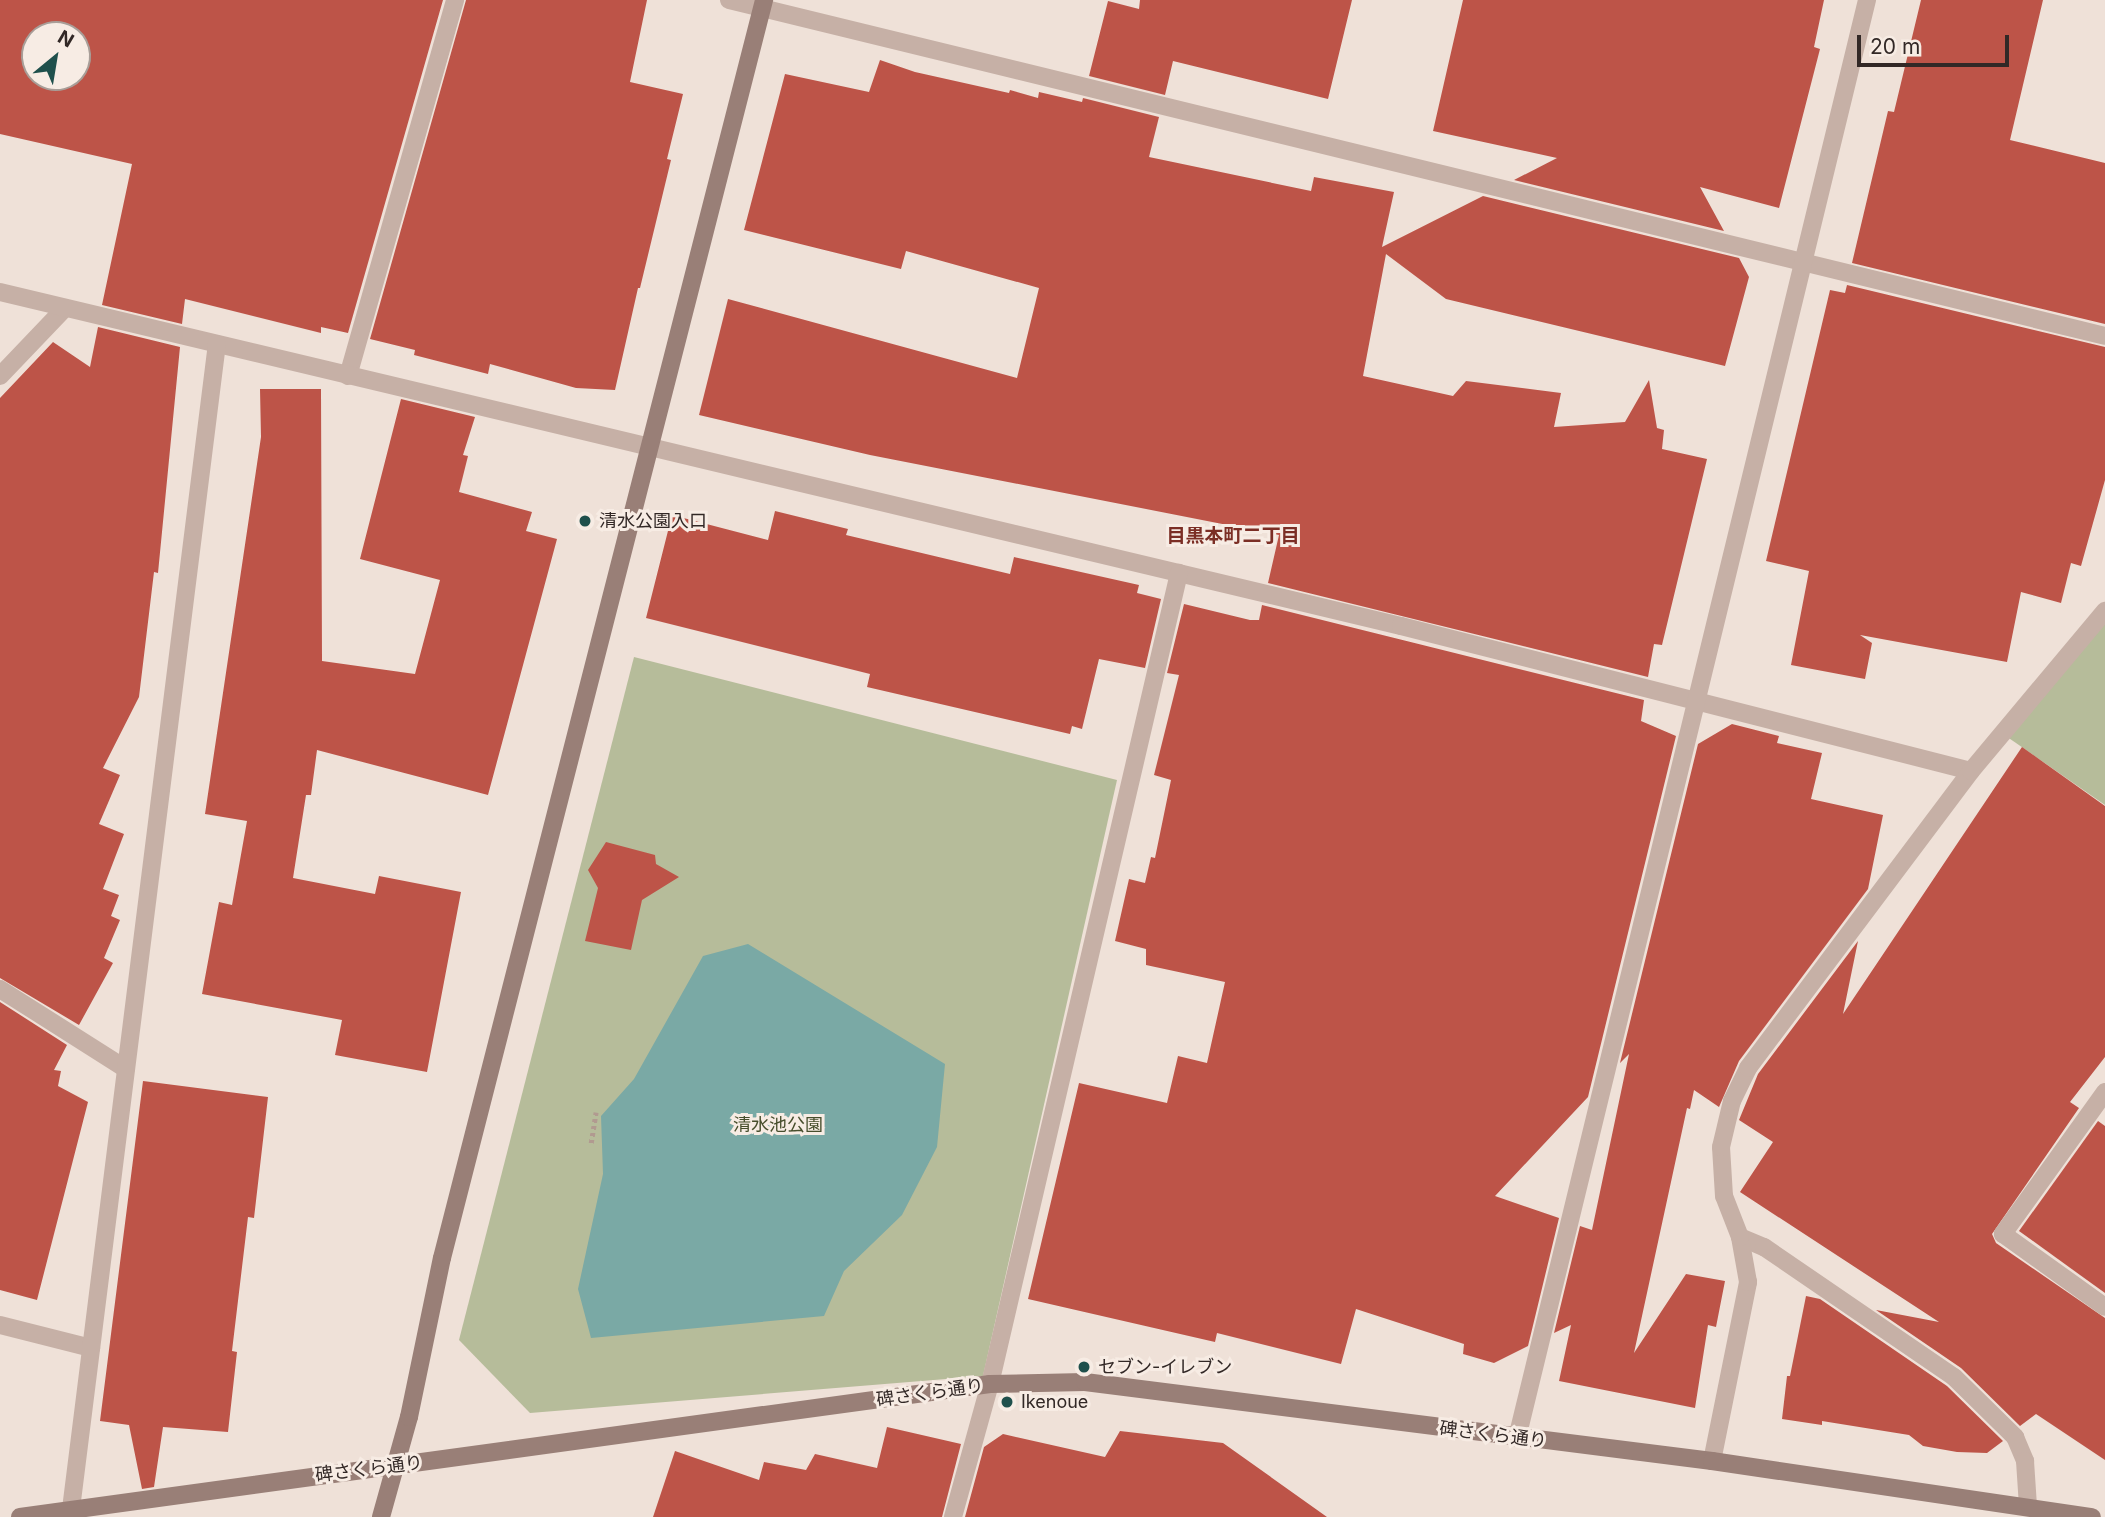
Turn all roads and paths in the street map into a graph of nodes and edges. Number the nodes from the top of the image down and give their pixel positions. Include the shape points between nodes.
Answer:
1 (455, 0) edge
2 (729, 0) edge
3 (1867, 0) edge
4 (763, 4) edge
5 (1803, 262) junction
6 (0, 292) edge
7 (65, 308) junction
8 (2105, 336) edge
9 (217, 344) junction
10 (0, 376) edge
11 (348, 376) junction
12 (651, 448) junction
13 (1179, 573) junction
14 (2105, 611) edge
15 (1697, 700) junction
16 (1971, 771) junction
17 (0, 989) edge
18 (126, 1069) junction
19 (2105, 1092) edge
20 (596, 1112) dead end
21 (591, 1143) dead end
22 (1740, 1237) junction
23 (2105, 1307) edge
24 (0, 1325) edge
25 (91, 1348) junction
26 (990, 1384) junction
27 (1517, 1438) junction
28 (1712, 1461) junction
29 (396, 1466) junction
30 (2028, 1506) junction
31 (71, 1509) junction
32 (20, 1517) edge
33 (381, 1517) edge
34 (953, 1517) edge
35 (2092, 1517) edge

1 - 11 street
2 - 4 street
3 - 5 street
4 - 5 street
4 - 12 street
5 - 8 street
5 - 15 street
6 - 7 street
7 - 9 street
7 - 10 street
9 - 11 street
9 - 18 street
11 - 12 street
12 - 13 street
12 - 29 street via 442,1258
13 - 15 street
13 - 26 street
14 - 16 street
15 - 16 street
15 - 27 street
16 - 22 street via 1756,1057 1732,1101 1721,1147 1722,1171 1724,1196
17 - 18 street
18 - 25 street
19 - 23 street via 2003,1234
20 - 21 path
22 - 28 street via 1748,1282
22 - 30 street via 1765,1247 1954,1377 2015,1437 2025,1461
24 - 25 street
25 - 31 street
26 - 27 street, 碑さくら通り via 1084,1382
26 - 29 street, 碑さくら通り
26 - 34 street
27 - 28 street, 碑さくら通り
28 - 30 street, 碑さくら通り
29 - 31 street, 碑さくら通り
29 - 33 street
30 - 35 street, 碑さくら通り
31 - 32 street, 碑さくら通り

